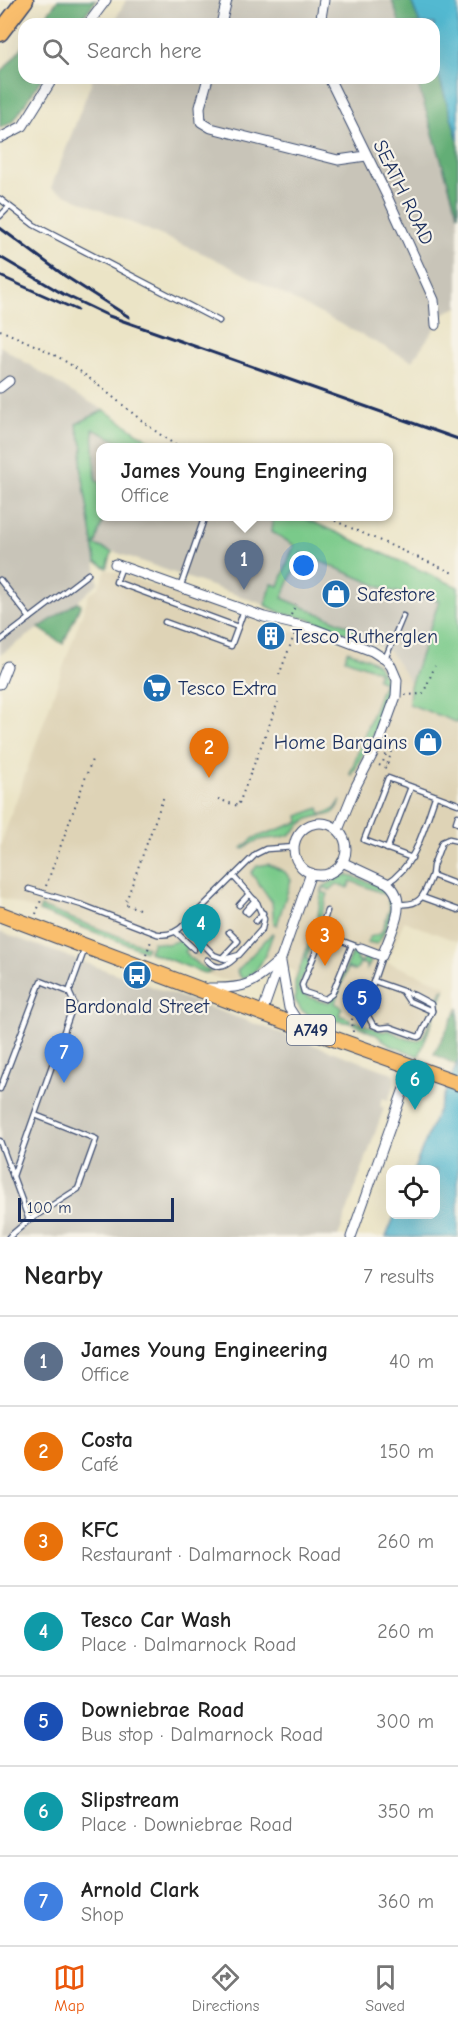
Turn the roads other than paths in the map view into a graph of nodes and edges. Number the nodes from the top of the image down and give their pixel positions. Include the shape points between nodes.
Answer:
1 (25, 0) edge
2 (106, 0) edge
3 (227, 0) edge
4 (324, 0) edge
5 (92, 18) edge
6 (222, 18) edge
7 (321, 18) edge
8 (0, 33) edge
9 (49, 84) edge
10 (206, 84) edge
11 (332, 84) edge
12 (0, 138) edge
13 (366, 156) junction
14 (0, 199) edge
15 (9, 207) junction
16 (0, 216) edge
17 (219, 321) dead end
18 (436, 325) dead end
19 (9, 381) dead end
20 (0, 388) edge
21 (203, 521) edge
22 (118, 565) joint
23 (88, 574) dead end
24 (0, 580) edge
25 (180, 588) junction
26 (244, 610) junction
27 (404, 616) dead end
28 (30, 618) junction
29 (165, 622) dead end
30 (238, 627) junction
31 (0, 641) edge
32 (385, 659) junction
33 (7, 666) dead end
34 (0, 684) edge
35 (411, 787) junction
36 (435, 797) junction
37 (458, 804) edge
38 (458, 816) edge
39 (458, 823) edge
40 (338, 830) junction
41 (458, 841) edge
42 (295, 847) junction
43 (387, 849) junction
44 (412, 858) junction
45 (342, 862) junction
46 (311, 873) junction
47 (432, 875) junction
48 (233, 876) junction
49 (387, 883) junction
50 (458, 885) edge
51 (29, 889) dead end
52 (422, 897) junction
53 (253, 898) junction
54 (400, 904) junction
55 (458, 910) edge
56 (327, 911) dead end
57 (262, 913) junction
58 (0, 916) edge
59 (256, 921) dead end
60 (184, 926) junction
61 (176, 932) junction
62 (229, 932) dead end
63 (323, 934) junction
64 (86, 945) junction
65 (357, 946) junction
66 (194, 949) dead end
67 (239, 955) junction
68 (382, 956) junction
69 (222, 958) junction
70 (207, 960) dead end
71 (281, 960) junction
72 (374, 981) junction
73 (197, 988) junction
74 (69, 992) junction
75 (262, 1013) junction
76 (302, 1027) junction
77 (418, 1069) junction
78 (458, 1083) edge
79 (0, 1089) edge
80 (35, 1115) junction
81 (0, 1141) edge
82 (13, 1176) junction
83 (29, 1220) junction
84 (9, 1237) edge
85 (351, 1237) edge

1 - 8 highway
2 - 5 street
3 - 6 street
4 - 7 street
9 - 12 street via 23,126
10 - 13 street via 200,107 201,122 211,128 338,160
11 - 13 street, SEATH ROAD
13 - 18 street, SEATH ROAD via 434,300
14 - 15 lane
15 - 16 lane
15 - 17 lane via 34,225
19 - 20 street
21 - 25 lane
22 - 25 street
22 - 30 lane via 116,582
23 - 28 lane
24 - 28 lane
25 - 26 street
26 - 30 lane
26 - 32 street via 314,629
27 - 32 lane
28 - 31 lane
29 - 30 lane via 231,646
32 - 40 street via 395,673 396,696
33 - 34 street
35 - 36 lane
35 - 43 lane
35 - 43 lane via 388,778 364,840
36 - 37 lane
36 - 44 lane
38 - 39 lane
40 - 42 street via 325,824 311,825 300,834
40 - 45 street via 346,845
41 - 47 lane via 442,842
42 - 46 street via 299,863
42 - 48 lane via 263,850
43 - 44 lane
44 - 49 lane via 404,871
45 - 46 street via 329,873
45 - 49 street
46 - 71 street
47 - 50 lane
47 - 52 lane
48 - 53 lane
48 - 60 lane
49 - 54 street
51 - 61 lane via 154,932
52 - 54 lane via 412,904
52 - 55 lane
53 - 53 lane via 243,909
53 - 57 lane
54 - 68 street
56 - 63 lane
57 - 59 lane
57 - 67 lane via 262,929
58 - 64 main road, A749
60 - 61 lane
60 - 69 lane via 210,953
61 - 66 lane
62 - 69 lane via 240,939
63 - 65 lane
63 - 65 lane via 302,986 308,994 325,999 333,994
64 - 73 main road, A749
64 - 74 lane
65 - 68 street
67 - 69 lane
67 - 70 lane via 225,967
68 - 72 lane
71 - 73 street via 249,985
71 - 75 street
71 - 76 street via 289,1008
72 - 72 lane via 403,992 409,1001 432,1011 422,1035 373,1025 364,1009
73 - 75 main road, A749
74 - 79 lane via 41,981
74 - 80 lane via 74,1003
75 - 76 main road, A749
76 - 77 main road, A749
77 - 78 main road, A749
77 - 85 street
80 - 82 lane
80 - 83 lane via 96,1139 78,1189
81 - 82 lane
82 - 83 lane
83 - 84 lane

